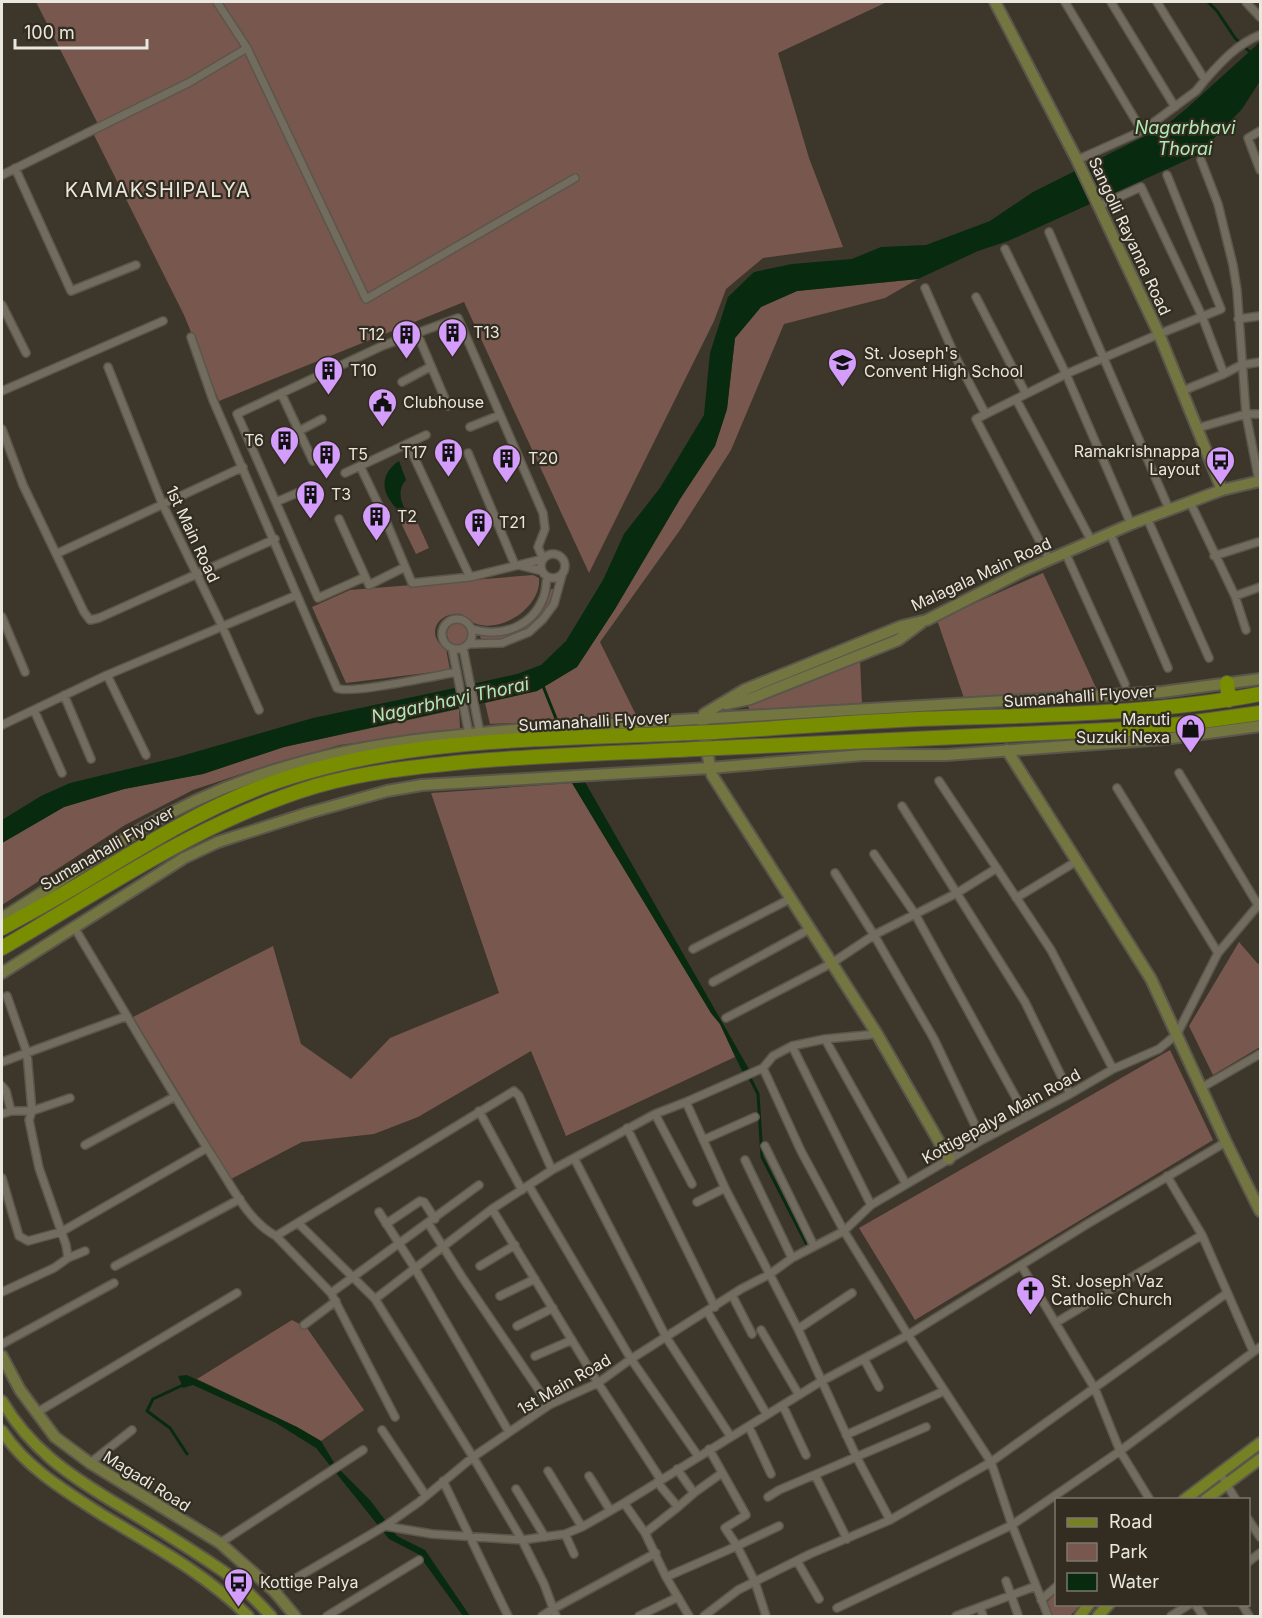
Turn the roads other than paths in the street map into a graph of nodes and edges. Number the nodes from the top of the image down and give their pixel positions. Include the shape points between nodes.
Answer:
1 (217, 2) edge
2 (995, 2) edge
3 (1065, 2) edge
4 (1111, 2) edge
5 (1157, 2) edge
6 (1246, 2) edge
7 (1260, 17) edge
8 (1260, 35) edge
9 (248, 48) junction
10 (1205, 81) junction
11 (1175, 107) junction
12 (1260, 130) edge
13 (1142, 131) junction
14 (1201, 160) dead end
15 (1079, 162) junction
16 (15, 168) junction
17 (1260, 170) edge
18 (2, 175) edge
19 (1167, 175) dead end
20 (575, 178) dead end
21 (1099, 204) junction
22 (1049, 232) dead end
23 (1005, 249) dead end
24 (136, 265) dead end
25 (925, 288) dead end
26 (976, 297) dead end
27 (2, 305) edge
28 (1237, 306) junction
29 (1221, 309) junction
30 (1202, 316) junction
31 (1260, 316) edge
32 (1238, 319) junction
33 (163, 321) dead end
34 (417, 333) junction
35 (1159, 334) junction
36 (191, 337) dead end
37 (26, 353) dead end
38 (1104, 357) junction
39 (1260, 362) edge
40 (1241, 365) junction
41 (108, 367) dead end
42 (430, 367) junction
43 (1066, 374) junction
44 (1224, 374) junction
45 (402, 382) dead end
46 (2, 391) edge
47 (1182, 391) junction
48 (282, 393) junction
49 (1026, 394) junction
50 (1016, 399) junction
51 (448, 406) dead end
52 (986, 413) junction
53 (1246, 414) junction
54 (1260, 414) edge
55 (500, 415) junction
56 (322, 419) dead end
57 (470, 427) dead end
58 (1198, 428) junction
59 (2, 429) edge
60 (299, 431) junction
61 (426, 435) dead end
62 (408, 444) junction
63 (468, 453) dead end
64 (313, 461) dead end
65 (360, 466) junction
66 (243, 467) junction
67 (345, 473) dead end
68 (1260, 481) edge
69 (311, 487) dead end
70 (1222, 490) junction
71 (1190, 501) junction
72 (276, 502) junction
73 (162, 503) junction
74 (1169, 509) junction
75 (280, 512) junction
76 (266, 518) junction
77 (1147, 518) junction
78 (339, 519) dead end
79 (1131, 524) junction
80 (1110, 533) junction
81 (275, 540) junction
82 (1091, 540) junction
83 (1258, 542) dead end
84 (1065, 552) junction
85 (56, 554) junction
86 (1215, 556) junction
87 (1049, 559) junction
88 (543, 560) junction
89 (515, 565) junction
90 (405, 567) junction
91 (196, 574) junction
92 (544, 574) junction
93 (562, 575) junction
94 (365, 577) junction
95 (470, 577) junction
96 (1260, 587) edge
97 (297, 595) junction
98 (1235, 596) junction
99 (2, 617) edge
100 (222, 628) junction
101 (472, 629) junction
102 (1246, 630) dead end
103 (466, 646) junction
104 (452, 648) junction
105 (1209, 658) dead end
106 (1168, 668) dead end
107 (25, 672) dead end
108 (458, 674) junction
109 (107, 675) junction
110 (1260, 678) edge
111 (1227, 683) junction
112 (1125, 684) dead end
113 (64, 694) junction
114 (1260, 694) edge
115 (1229, 700) junction
116 (34, 710) junction
117 (259, 710) dead end
118 (1260, 713) edge
119 (703, 718) junction
120 (2, 725) edge
121 (1212, 726) junction
122 (1260, 726) edge
123 (474, 730) junction
124 (1007, 750) junction
125 (146, 756) dead end
126 (91, 759) dead end
127 (710, 768) junction
128 (62, 773) dead end
129 (1179, 773) dead end
130 (939, 781) dead end
131 (1116, 788) dead end
132 (902, 806) dead end
133 (874, 854) dead end
134 (1077, 861) junction
135 (997, 868) junction
136 (835, 873) dead end
137 (957, 893) junction
138 (1016, 898) junction
139 (790, 899) junction
140 (1259, 904) edge
141 (915, 914) junction
142 (2, 918) edge
143 (74, 927) junction
144 (2, 928) edge
145 (810, 929) junction
146 (874, 935) junction
147 (2, 948) edge
148 (693, 949) dead end
149 (1218, 953) junction
150 (832, 963) junction
151 (2, 973) edge
152 (713, 982) dead end
153 (7, 996) dead end
154 (12, 1010) junction
155 (2, 1013) edge
156 (127, 1016) junction
157 (726, 1018) dead end
158 (878, 1034) junction
159 (1177, 1034) junction
160 (825, 1039) junction
161 (792, 1046) junction
162 (27, 1053) junction
163 (1260, 1054) edge
164 (2, 1062) edge
165 (763, 1068) junction
166 (1113, 1069) junction
167 (2, 1086) edge
168 (1201, 1088) junction
169 (1070, 1094) junction
170 (174, 1097) junction
171 (70, 1098) dead end
172 (686, 1102) junction
173 (11, 1111) junction
174 (32, 1111) junction
175 (479, 1111) junction
176 (2, 1114) edge
177 (655, 1114) junction
178 (1026, 1116) junction
179 (755, 1117) dead end
180 (627, 1128) junction
181 (703, 1140) junction
182 (982, 1140) junction
183 (1226, 1142) junction
184 (85, 1145) dead end
185 (765, 1146) dead end
186 (207, 1148) junction
187 (574, 1158) junction
188 (949, 1159) junction
189 (745, 1160) dead end
190 (552, 1170) junction
191 (1167, 1176) junction
192 (2, 1178) edge
193 (692, 1184) dead end
194 (906, 1184) junction
195 (479, 1185) dead end
196 (526, 1188) junction
197 (725, 1188) junction
198 (240, 1199) junction
199 (697, 1202) dead end
200 (871, 1205) junction
201 (492, 1209) junction
202 (1260, 1211) edge
203 (379, 1212) dead end
204 (432, 1221) junction
205 (298, 1223) junction
206 (386, 1224) junction
207 (844, 1231) junction
208 (61, 1232) junction
209 (1202, 1234) junction
210 (276, 1236) junction
211 (399, 1243) junction
212 (515, 1245) junction
213 (443, 1246) junction
214 (814, 1246) junction
215 (85, 1251) dead end
216 (68, 1258) junction
217 (792, 1258) junction
218 (1021, 1265) junction
219 (115, 1266) dead end
220 (480, 1266) dead end
221 (414, 1267) junction
222 (770, 1274) junction
223 (354, 1277) junction
224 (535, 1279) junction
225 (114, 1283) dead end
226 (2, 1292) edge
227 (237, 1293) dead end
228 (331, 1293) junction
229 (852, 1293) dead end
230 (1227, 1293) junction
231 (732, 1295) junction
232 (500, 1296) dead end
233 (375, 1299) junction
234 (336, 1301) junction
235 (715, 1307) junction
236 (553, 1308) junction
237 (707, 1311) junction
238 (1057, 1322) junction
239 (304, 1325) dead end
240 (517, 1326) dead end
241 (798, 1329) junction
242 (761, 1330) dead end
243 (752, 1334) dead end
244 (908, 1335) junction
245 (666, 1337) junction
246 (572, 1340) junction
247 (2, 1344) edge
248 (1257, 1349) edge
249 (2, 1356) edge
250 (535, 1356) dead end
251 (631, 1359) junction
252 (864, 1359) junction
253 (820, 1382) junction
254 (598, 1383) junction
255 (879, 1386) dead end
256 (1095, 1389) junction
257 (944, 1391) junction
258 (800, 1395) junction
259 (2, 1401) edge
260 (549, 1405) junction
261 (783, 1406) junction
262 (36, 1413) junction
263 (767, 1415) junction
264 (395, 1417) dead end
265 (749, 1426) junction
266 (926, 1427) dead end
267 (132, 1430) dead end
268 (382, 1430) dead end
269 (2, 1431) edge
270 (509, 1432) junction
271 (846, 1435) junction
272 (731, 1437) junction
273 (1260, 1443) edge
274 (709, 1449) junction
275 (363, 1450) dead end
276 (1120, 1451) junction
277 (806, 1455) dead end
278 (698, 1456) junction
279 (473, 1457) junction
280 (857, 1458) junction
281 (1260, 1459) edge
282 (991, 1462) junction
283 (90, 1463) junction
284 (677, 1469) junction
285 (548, 1471) dead end
286 (722, 1473) junction
287 (1220, 1473) junction
288 (771, 1474) dead end
289 (815, 1475) junction
290 (589, 1476) dead end
291 (443, 1481) junction
292 (659, 1481) junction
293 (1226, 1484) junction
294 (516, 1489) dead end
295 (693, 1493) junction
296 (426, 1496) junction
297 (768, 1497) dead end
298 (1149, 1498) edge
299 (1187, 1498) edge
300 (1208, 1498) edge
301 (1235, 1498) edge
302 (624, 1503) junction
303 (678, 1507) junction
304 (610, 1510) junction
305 (890, 1520) junction
306 (1250, 1522) edge
307 (1012, 1525) junction
308 (385, 1526) junction
309 (779, 1526) dead end
310 (582, 1527) junction
311 (645, 1533) junction
312 (565, 1534) junction
313 (470, 1536) junction
314 (545, 1537) junction
315 (1260, 1537) edge
316 (847, 1539) junction
317 (522, 1540) junction
318 (220, 1543) junction
319 (737, 1546) junction
320 (656, 1553) junction
321 (574, 1554) dead end
322 (419, 1560) dead end
323 (797, 1561) junction
324 (666, 1577) junction
325 (1006, 1581) dead end
326 (754, 1582) junction
327 (1036, 1586) junction
328 (1055, 1588) edge
329 (274, 1591) junction
330 (1011, 1595) junction
331 (678, 1598) junction
332 (819, 1599) dead end
333 (1041, 1600) junction
334 (1188, 1606) edge
335 (980, 1607) junction
336 (837, 1608) dead end
337 (553, 1609) junction
338 (1018, 1615) edge
339 (248, 1617) edge
340 (271, 1617) edge
341 (295, 1617) edge
342 (327, 1617) edge
343 (508, 1617) edge
344 (542, 1617) edge
345 (556, 1617) edge
346 (639, 1617) edge
347 (689, 1617) edge
348 (704, 1617) edge
349 (766, 1617) edge
350 (956, 1617) edge
351 (983, 1617) edge
352 (1048, 1617) edge
353 (1171, 1617) edge

1 - 9 street
2 - 15 street, Sangolli Rayanna Road
3 - 13 street
4 - 11 street
5 - 10 street
6 - 7 street
8 - 10 street via 1236,49
9 - 16 street via 190,82
9 - 20 street via 366,299
10 - 11 street
11 - 13 street
12 - 17 street via 1248,138
13 - 15 street
14 - 28 street via 1218,204 1233,265
15 - 21 street, Sangolli Rayanna Road
16 - 18 street
16 - 24 street via 71,291
19 - 29 street
21 - 30 street via 1141,187
21 - 35 street, Sangolli Rayanna Road
22 - 38 street
23 - 43 street
25 - 52 street
26 - 49 street
27 - 37 street
28 - 29 street
28 - 32 street
29 - 30 street
30 - 35 street
30 - 44 street
31 - 32 street
32 - 40 street
33 - 46 street
34 - 42 street
34 - 48 street
34 - 55 street via 458,318
35 - 38 street
35 - 47 street, Sangolli Rayanna Road
36 - 66 street
38 - 43 street
38 - 74 street
39 - 40 street
40 - 44 street
40 - 53 street
41 - 73 street, 1st Main Road
42 - 45 street
42 - 51 street
43 - 49 street
43 - 79 street
44 - 47 street
47 - 58 street, Sangolli Rayanna Road
48 - 60 street
48 - 72 street via 237,414
49 - 50 street
50 - 52 street
50 - 82 street
52 - 87 street via 976,419
53 - 54 street
53 - 58 street
53 - 68 street
55 - 57 street
55 - 88 street via 543,513 544,530 538,547
56 - 60 street
58 - 70 street, Sangolli Rayanna Road
59 - 85 street
60 - 64 street
61 - 62 street
62 - 65 street
62 - 95 street
63 - 89 street
65 - 67 street
65 - 90 street
66 - 73 street
66 - 76 street
68 - 70 street, Malagala Main Road
69 - 72 street
70 - 71 street, Malagala Main Road
71 - 74 street, Malagala Main Road
71 - 86 street
72 - 75 street
73 - 85 street
73 - 91 street, 1st Main Road
74 - 77 street, Malagala Main Road
75 - 76 street
75 - 94 street via 318,598
76 - 81 street
77 - 79 street, Malagala Main Road
77 - 105 street
78 - 94 street
79 - 80 street, Malagala Main Road
80 - 82 street, Malagala Main Road
80 - 106 street
81 - 91 street
81 - 97 street
82 - 84 street, Malagala Main Road
83 - 86 street
84 - 87 street, Malagala Main Road
84 - 112 street
85 - 91 street via 90,620
86 - 98 street
87 - 119 street, Malagala Main Road via 927,620 898,640 750,699 717,706
88 - 89 street
88 - 92 street
88 - 93 street via 553,554 560,557 565,567
89 - 92 street
89 - 95 street
90 - 94 street via 369,585
90 - 95 street via 412,583
91 - 100 street, 1st Main Road
92 - 93 street via 555,578
92 - 101 street via 545,595 522,624 499,633
93 - 103 street via 554,604 529,632 502,643
96 - 98 street
97 - 100 street
97 - 108 street via 338,690
98 - 102 street
99 - 107 street
100 - 109 street
100 - 117 street, 1st Main Road
101 - 103 street via 472,640
101 - 104 street via 461,619 447,622 442,637
103 - 104 street
103 - 123 street
104 - 108 street
108 - 123 street
109 - 113 street
109 - 125 street
110 - 111 street
111 - 115 highway
111 - 119 street via 1162,693
113 - 116 street
113 - 126 street
114 - 115 highway, Sumanahalli Flyover
115 - 144 highway, Sumanahalli Flyover, bridge via 1080,714 501,742 356,759 264,786 197,815
116 - 120 street
116 - 128 street
118 - 121 highway, Sumanahalli Flyover
119 - 123 street
119 - 127 street
121 - 122 street
121 - 124 street via 1164,739
121 - 147 highway, Sumanahalli Flyover, bridge via 503,758 389,770 315,787 206,830
123 - 142 street via 377,745 296,763 251,779 137,832
124 - 127 street via 863,755
124 - 134 street
127 - 139 street
127 - 143 street via 387,790 218,843 184,858
129 - 140 street
130 - 135 street
131 - 149 street
132 - 137 street
133 - 141 street
134 - 138 street
134 - 159 street via 1151,979
135 - 137 street
135 - 138 street
136 - 146 street
137 - 141 street
137 - 169 street via 1025,1002
138 - 166 street via 1051,950
139 - 145 street
139 - 148 street
140 - 149 street
141 - 146 street
141 - 178 street
143 - 151 street
143 - 156 street
145 - 150 street
145 - 152 street
146 - 150 street
146 - 182 street via 934,1039
149 - 159 street
150 - 157 street
150 - 158 street
153 - 154 street
154 - 155 street
154 - 162 street
156 - 162 street
156 - 170 street
158 - 160 street
158 - 188 street
159 - 166 street, Kottigepalya Main Road via 1159,1049
159 - 168 street
160 - 161 street
160 - 194 street
161 - 165 street via 773,1056
161 - 200 street
162 - 164 street
162 - 174 street
163 - 168 street
165 - 172 street
165 - 207 street
166 - 169 street, Kottigepalya Main Road
167 - 173 street
168 - 183 street
169 - 178 street, Kottigepalya Main Road
170 - 184 street
170 - 186 street
171 - 174 street
172 - 177 street
172 - 181 street
173 - 174 street
173 - 176 street
174 - 208 street via 29,1120 39,1168
175 - 190 street via 514,1091 517,1093
175 - 196 street
175 - 205 street
177 - 180 street
177 - 193 street
178 - 182 street, Kottigepalya Main Road
179 - 181 street
180 - 187 street
180 - 235 street
181 - 197 street
182 - 188 street, Kottigepalya Main Road
183 - 191 street
183 - 202 street
185 - 214 street
186 - 198 street
186 - 208 street
187 - 190 street
187 - 245 street
188 - 194 street, Kottigepalya Main Road
189 - 217 street
190 - 196 street
191 - 209 street
191 - 218 street
192 - 208 street via 21,1239 28,1241
194 - 200 street, Kottigepalya Main Road
195 - 204 street
196 - 201 street
196 - 251 street
197 - 199 street
197 - 222 street
198 - 210 street via 261,1227
198 - 219 street
200 - 207 street, Kottigepalya Main Road
201 - 212 street
201 - 213 street
203 - 206 street
204 - 206 street via 420,1201
204 - 211 street
204 - 213 street
205 - 210 street
205 - 223 street
206 - 211 street
207 - 214 street, 1st Main Road
207 - 244 street
208 - 216 street
209 - 230 street
209 - 238 street
210 - 228 street
211 - 221 street
211 - 223 street
212 - 220 street
212 - 224 street
213 - 221 street
213 - 260 street
214 - 217 street, 1st Main Road
215 - 216 street
216 - 226 street
217 - 222 street, 1st Main Road
218 - 238 street
218 - 244 street
221 - 233 street
221 - 270 street
222 - 231 street, 1st Main Road
222 - 241 street
223 - 228 street
223 - 233 street
224 - 232 street
224 - 236 street
225 - 247 street
227 - 262 street
228 - 234 street
229 - 241 street
230 - 248 street
230 - 256 street
231 - 235 street, 1st Main Road
231 - 243 street
233 - 279 street
234 - 239 street
234 - 264 street
235 - 237 street, 1st Main Road
236 - 240 street
236 - 246 street
237 - 245 street, 1st Main Road
237 - 263 street
238 - 256 street
241 - 253 street
242 - 258 street
244 - 252 street
244 - 257 street
245 - 251 street, 1st Main Road
245 - 272 street
246 - 250 street
246 - 254 street
248 - 276 street
249 - 262 street, Magadi Road
251 - 254 street, 1st Main Road
251 - 278 street
252 - 253 street
252 - 255 street
253 - 258 street
253 - 271 street
254 - 260 street, 1st Main Road
254 - 292 street
256 - 276 street
256 - 282 street
257 - 271 street
257 - 282 street
258 - 261 street
259 - 340 main road via 30,1440 58,1466 219,1568
260 - 270 street, 1st Main Road
261 - 263 street
261 - 277 street
262 - 283 street, Magadi Road via 55,1437
263 - 265 street
265 - 272 street
265 - 288 street
266 - 280 street
267 - 283 street
268 - 296 street
269 - 339 main road via 32,1465 60,1488 209,1581
270 - 279 street, 1st Main Road
271 - 280 street
272 - 274 street
273 - 287 main road
274 - 278 street
274 - 286 street
275 - 318 street
276 - 298 street
276 - 307 street
278 - 284 street
279 - 291 street, 1st Main Road
279 - 317 street
280 - 289 street
280 - 305 street
281 - 293 main road
282 - 305 street
282 - 307 street
283 - 318 street, Magadi Road
284 - 292 street
284 - 295 street
285 - 310 street
286 - 295 street
286 - 319 street via 746,1515 725,1528
287 - 293 street
287 - 299 main road
289 - 297 street
289 - 316 street
290 - 304 street
291 - 296 street, 1st Main Road
291 - 313 street
292 - 302 street
292 - 303 street
293 - 300 main road
293 - 301 street
294 - 314 street
295 - 303 street
296 - 308 street, 1st Main Road
302 - 304 street
302 - 311 street
303 - 311 street
304 - 310 street
305 - 316 street
306 - 315 street
307 - 327 street
307 - 336 street
308 - 313 street
308 - 329 street, 1st Main Road
309 - 319 street
310 - 312 street
311 - 320 street
312 - 314 street
312 - 321 street
313 - 317 street
313 - 343 street
314 - 317 street
316 - 323 street
317 - 337 street
318 - 329 street, Magadi Road
319 - 324 street
319 - 326 street
320 - 324 street
320 - 337 street
322 - 342 street
323 - 326 street
323 - 332 street
324 - 331 street
325 - 330 street
326 - 348 street
326 - 349 street
327 - 330 street
327 - 333 street
328 - 333 street
329 - 341 street, Magadi Road
330 - 335 street
330 - 338 street
331 - 346 street
331 - 347 street
333 - 352 street
334 - 353 street
335 - 350 street
335 - 351 street
337 - 344 street
337 - 345 street

